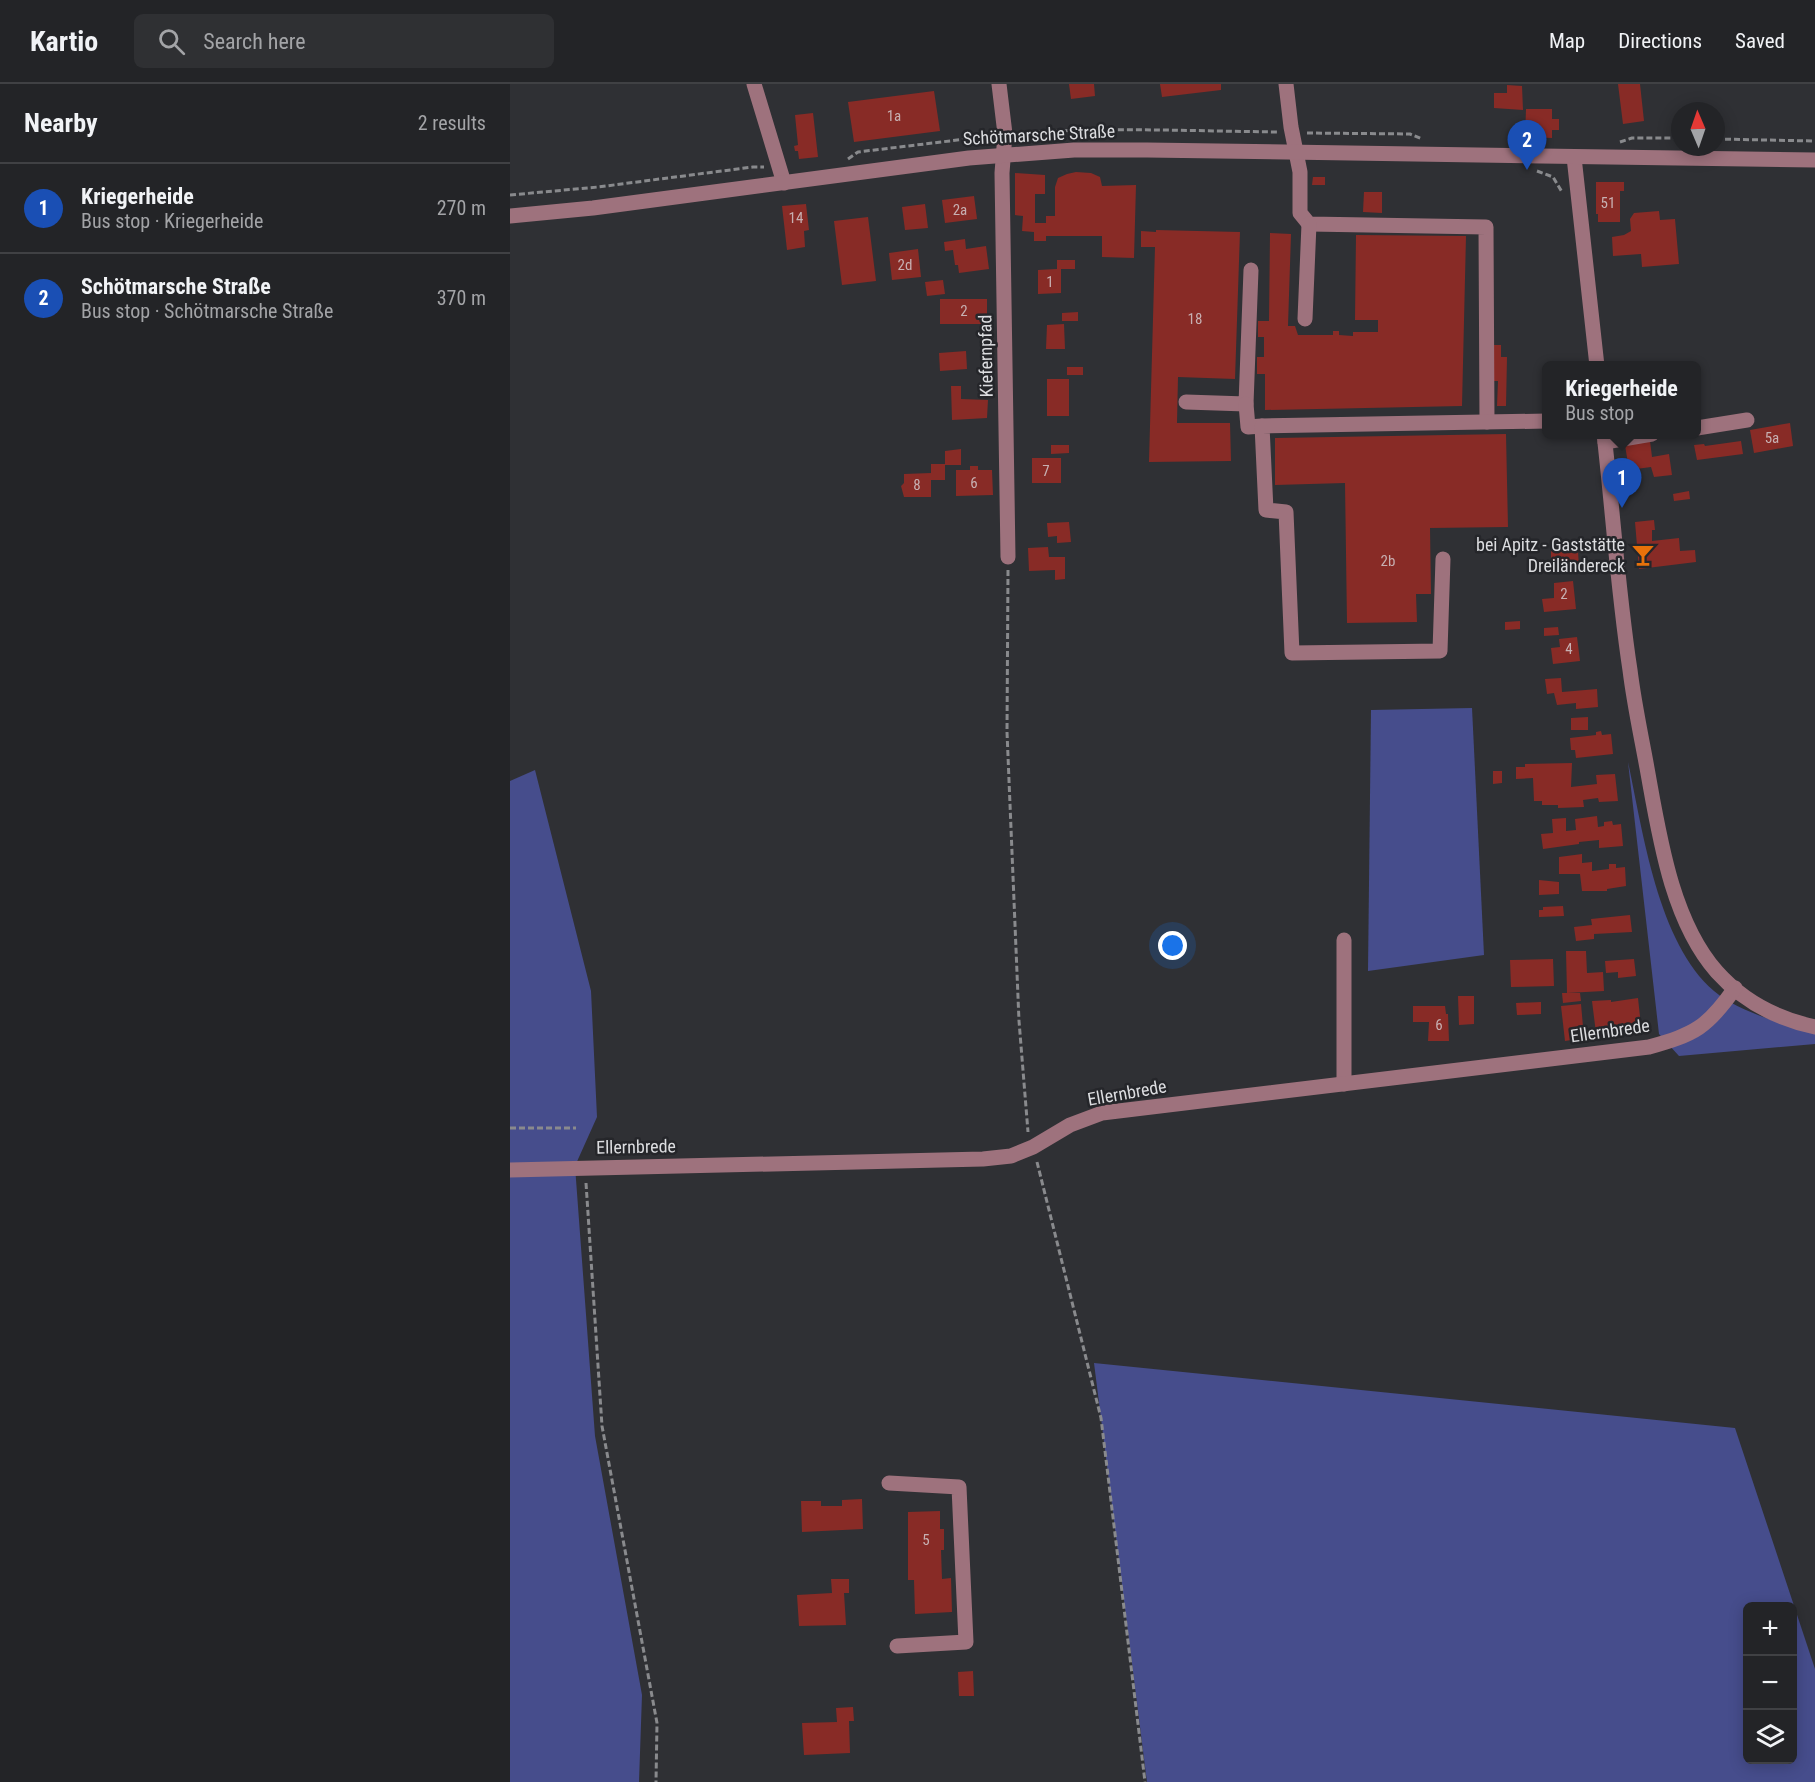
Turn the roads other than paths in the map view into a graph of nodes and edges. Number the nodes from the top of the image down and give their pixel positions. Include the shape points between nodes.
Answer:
1 (754, 84) edge
2 (999, 84) edge
3 (1286, 84) edge
4 (1295, 152) junction
5 (1671, 154) edge
6 (1004, 155) junction
7 (1725, 155) edge
8 (1574, 157) junction
9 (1815, 160) edge
10 (782, 176) junction
11 (510, 216) edge
12 (1309, 224) junction
13 (1251, 270) dead end
14 (1305, 319) dead end
15 (1596, 361) edge
16 (1186, 402) dead end
17 (1246, 404) junction
18 (1747, 420) dead end
19 (1542, 421) edge
20 (1487, 422) junction
21 (1262, 426) junction
22 (1701, 427) edge
23 (1605, 439) edge
24 (1008, 557) road end
25 (1443, 559) dead end
26 (1344, 940) dead end
27 (1735, 988) junction
28 (1815, 1027) edge
29 (1344, 1084) junction
30 (510, 1170) edge
31 (889, 1483) dead end
32 (897, 1646) dead end

1 - 10 street
2 - 6 street, Kiefernpfad
3 - 4 street
4 - 6 street, Schötmarsche Straße via 1095,150
4 - 8 street, Schötmarsche Straße
4 - 12 street via 1300,172 1300,213
5 - 8 street, Schötmarsche Straße
6 - 10 street, Schötmarsche Straße
6 - 24 street, Kiefernpfad
7 - 9 street, Schötmarsche Straße
8 - 15 street
10 - 11 street, Schötmarsche Straße via 593,208
12 - 14 street
12 - 20 street via 1486,227
13 - 17 street
16 - 17 street
17 - 21 street via 1248,427
18 - 22 street
19 - 20 street
20 - 21 street
21 - 25 street via 1266,510 1286,512 1292,653 1440,651
23 - 27 street via 1630,670 1662,843 1676,896 1693,936 1718,973
26 - 29 street
27 - 28 street via 1754,1004
27 - 29 street, Ellernbrede via 1701,1028 1680,1039 1649,1047
29 - 30 street, Ellernbrede via 1102,1113 1011,1156 983,1159
31 - 32 street via 959,1487 966,1642

